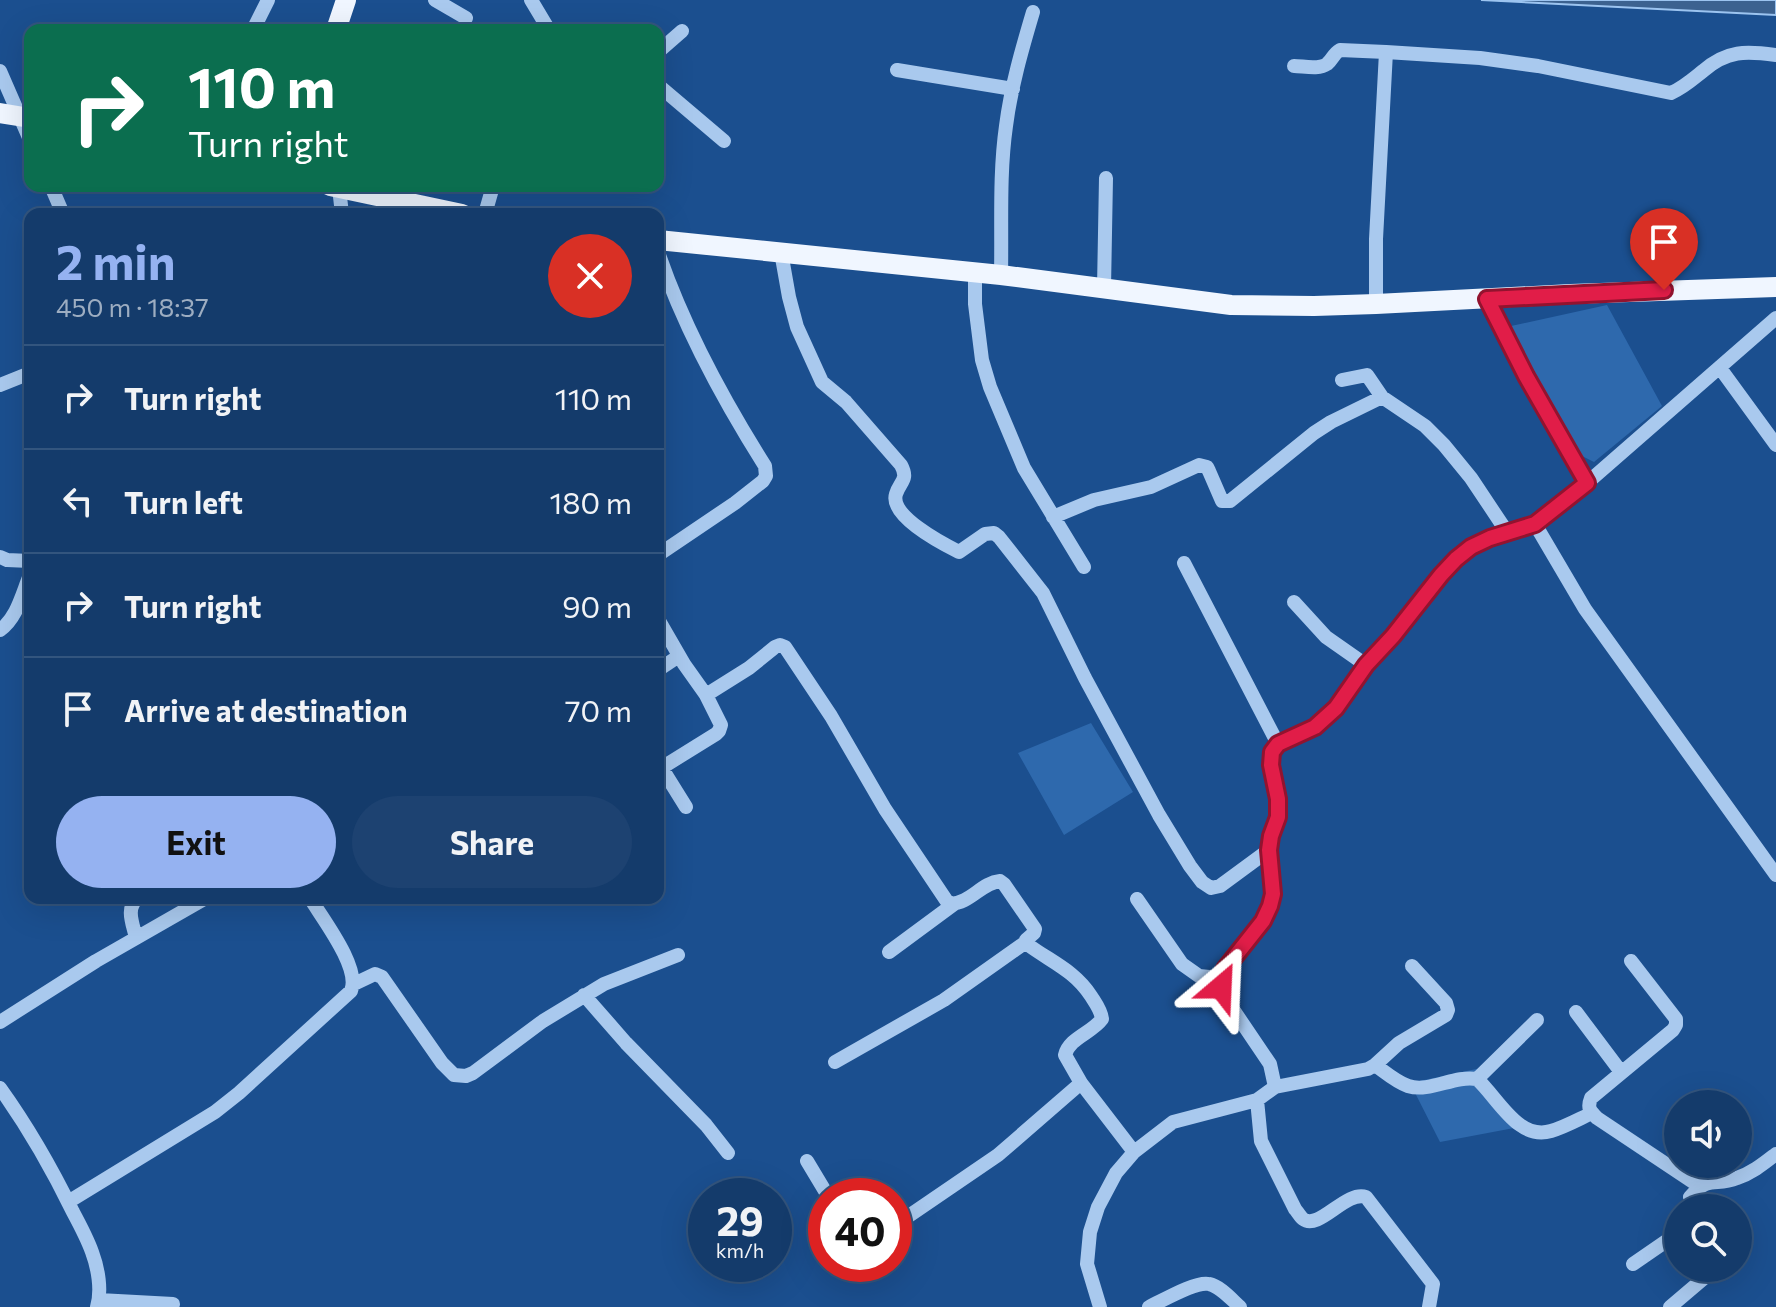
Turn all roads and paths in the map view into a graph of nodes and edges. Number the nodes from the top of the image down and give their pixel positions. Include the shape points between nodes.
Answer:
1 (268, 0) edge
2 (346, 0) edge
3 (435, 0) edge
4 (531, 0) edge
5 (1033, 12) dead end
6 (466, 18) dead end
7 (256, 24) edge
8 (338, 24) edge
9 (545, 24) edge
10 (682, 31) dead end
11 (664, 47) edge
12 (1386, 52) junction
13 (1776, 55) edge
14 (1294, 66) dead end
15 (897, 70) dead end
16 (0, 71) edge
17 (1013, 89) junction
18 (664, 90) edge
19 (16, 115) edge
20 (724, 141) dead end
21 (1106, 178) dead end
22 (358, 192) edge
23 (434, 208) edge
24 (664, 241) edge
25 (781, 252) junction
26 (664, 269) edge
27 (975, 272) junction
28 (1001, 275) junction
29 (1776, 287) edge
30 (1104, 288) junction
31 (1487, 299) junction
32 (1376, 304) junction
33 (1776, 318) edge
34 (1720, 368) junction
35 (24, 375) edge
36 (1342, 380) dead end
37 (0, 385) edge
38 (1382, 397) junction
39 (1776, 445) edge
40 (1587, 483) junction
41 (1053, 517) junction
42 (1535, 524) junction
43 (1507, 532) junction
44 (664, 551) edge
45 (0, 557) edge
46 (24, 561) edge
47 (1184, 563) dead end
48 (1084, 567) dead end
49 (24, 589) edge
50 (1294, 602) dead end
51 (0, 630) edge
52 (664, 630) edge
53 (679, 656) junction
54 (1366, 665) junction
55 (664, 666) edge
56 (706, 695) junction
57 (1278, 744) junction
58 (664, 764) edge
59 (664, 774) edge
60 (686, 807) dead end
61 (1269, 850) junction
62 (1776, 875) edge
63 (1137, 899) dead end
64 (132, 904) edge
65 (196, 904) edge
66 (314, 904) edge
67 (954, 904) junction
68 (136, 938) junction
69 (1026, 942) junction
70 (889, 952) dead end
71 (678, 955) dead end
72 (1631, 961) dead end
73 (1412, 966) dead end
74 (1220, 978) junction
75 (354, 984) junction
76 (584, 995) junction
77 (1576, 1012) dead end
78 (1537, 1020) dead end
79 (0, 1022) edge
80 (835, 1062) dead end
81 (1375, 1065) junction
82 (1621, 1072) junction
83 (1477, 1079) junction
84 (1081, 1083) junction
85 (1275, 1087) junction
86 (0, 1088) edge
87 (1257, 1100) junction
88 (1592, 1113) junction
89 (1134, 1152) junction
90 (728, 1153) dead end
91 (1776, 1154) edge
92 (807, 1161) dead end
93 (817, 1178) edge
94 (1699, 1186) junction
95 (1692, 1194) edge
96 (68, 1202) junction
97 (912, 1214) edge
98 (1664, 1243) edge
99 (1633, 1264) dead end
100 (1699, 1282) edge
101 (98, 1304) edge
102 (173, 1304) dead end
103 (1100, 1307) edge
104 (1149, 1307) edge
105 (1240, 1307) edge
106 (1429, 1307) edge
107 (1670, 1307) edge

1 - 7 street
2 - 8 main road
3 - 6 street
4 - 9 street
5 - 17 street
10 - 11 street
12 - 13 street via 1538,66 1664,93 1681,88 1711,63 1734,53
12 - 14 street via 1340,50 1323,66
12 - 32 street
15 - 17 street
16 - 19 street
17 - 28 street via 1002,170
18 - 20 street
21 - 30 street
22 - 23 main road
24 - 25 main road
25 - 27 main road
25 - 61 street via 797,327 822,382 905,471 895,495 899,508 917,529 959,552 994,533 1028,571 1159,815 1202,882 1220,886
26 - 44 street via 694,341 766,472 746,495
27 - 28 main road
27 - 41 street via 982,360 990,387 1024,468
28 - 30 main road
29 - 31 main road
30 - 32 main road via 1231,305
31 - 32 main road
31 - 40 street
33 - 34 street
34 - 39 street
34 - 40 street
35 - 37 street
36 - 38 street via 1367,375
38 - 41 street via 1314,433 1230,501 1222,501 1209,471 1199,465 1151,487 1102,497
38 - 43 street via 1434,434
40 - 42 street
41 - 48 street
42 - 43 street
42 - 62 street via 1585,609
43 - 54 street via 1456,559
45 - 46 street
47 - 57 street
49 - 51 street via 12,618
50 - 54 street via 1326,637
52 - 53 street
53 - 55 street
53 - 56 street
54 - 57 street via 1325,719
56 - 58 street via 721,728
56 - 67 street via 775,647 785,647 885,809 941,894
57 - 61 street via 1271,765 1278,817
59 - 60 street
61 - 74 street via 1270,906
63 - 74 street via 1182,964 1199,976
64 - 68 street
65 - 68 street
66 - 75 street via 347,959
67 - 69 street via 1000,881 1035,929
67 - 70 street
68 - 79 street
69 - 80 street via 944,1000
69 - 84 street via 1080,980 1100,1011 1097,1025 1065,1052
71 - 76 street
72 - 82 street via 1676,1025
73 - 81 street via 1448,1010
74 - 85 street via 1226,999 1270,1064
75 - 76 street via 375,974 382,977 442,1063 459,1077 482,1068
75 - 96 street via 343,1000 215,1112
76 - 90 street
77 - 82 street
78 - 83 street
81 - 83 street via 1403,1084 1420,1088
81 - 85 street
82 - 88 street via 1591,1098
83 - 88 street via 1522,1129 1549,1132
84 - 89 street
84 - 97 street via 998,1155
85 - 87 street
86 - 96 street
87 - 89 street via 1173,1122
87 - 106 street via 1261,1141 1302,1219 1317,1220 1353,1197 1366,1197 1433,1284
88 - 94 street
89 - 103 street via 1116,1173 1090,1232 1087,1264
91 - 94 street via 1752,1172
92 - 93 street
94 - 95 street
96 - 101 street via 91,1250
98 - 99 street
100 - 107 street
101 - 102 street
104 - 105 street via 1210,1284

